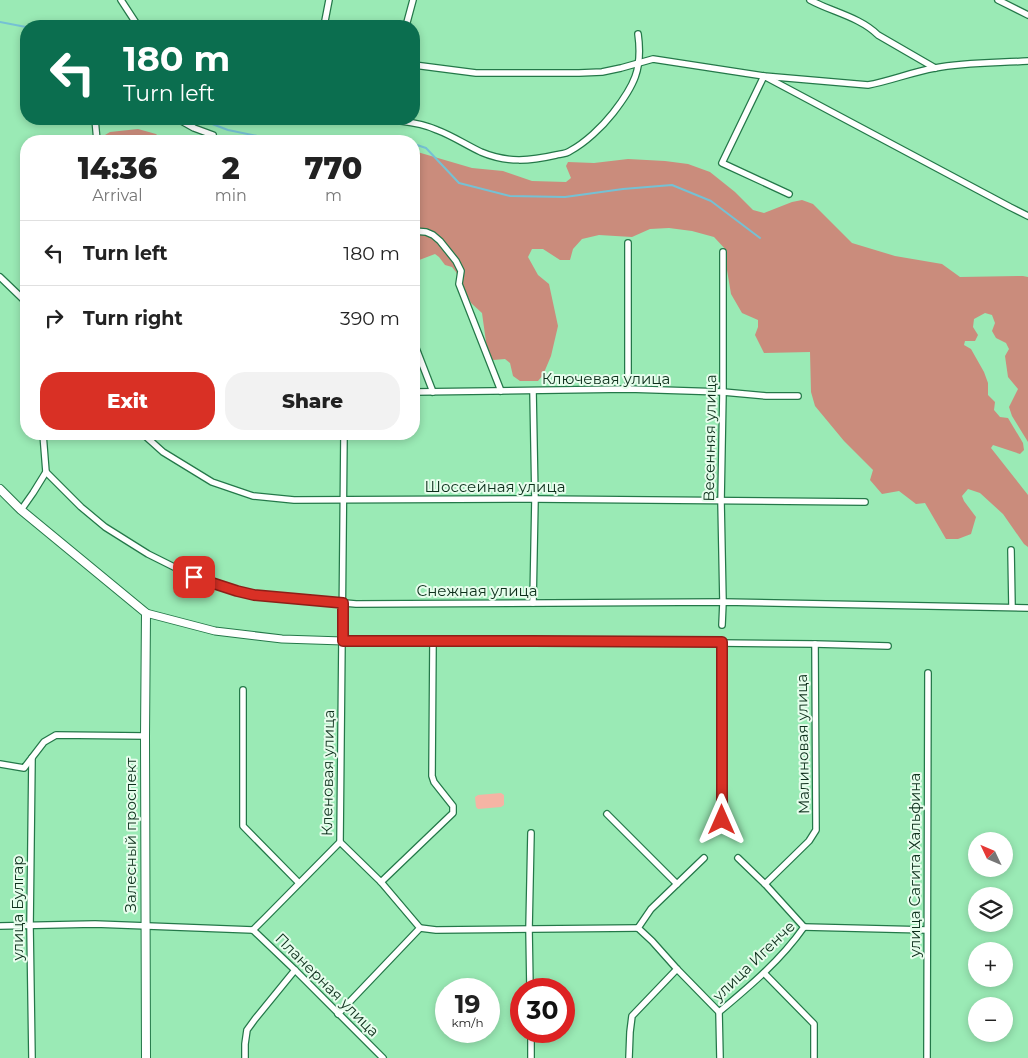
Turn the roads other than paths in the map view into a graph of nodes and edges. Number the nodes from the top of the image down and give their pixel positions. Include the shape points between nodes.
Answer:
1 (121, 0) edge
2 (329, 0) edge
3 (413, 0) edge
4 (810, 0) edge
5 (998, 0) edge
6 (1028, 15) edge
7 (134, 20) edge
8 (325, 20) edge
9 (408, 20) edge
10 (638, 34) dead end
11 (1028, 61) edge
12 (640, 62) junction
13 (420, 66) edge
14 (935, 68) junction
15 (764, 76) junction
16 (189, 125) edge
17 (420, 125) edge
18 (213, 135) dead end
19 (789, 194) dead end
20 (1028, 216) edge
21 (420, 232) edge
22 (628, 243) dead end
23 (723, 252) dead end
24 (0, 277) edge
25 (20, 296) edge
26 (420, 358) edge
27 (628, 389) junction
28 (501, 391) junction
29 (533, 391) junction
30 (420, 392) edge
31 (433, 392) junction
32 (723, 392) junction
33 (798, 396) dead end
34 (43, 440) edge
35 (150, 440) edge
36 (344, 440) edge
37 (46, 472) junction
38 (0, 490) edge
39 (344, 499) junction
40 (535, 499) junction
41 (721, 501) junction
42 (865, 502) dead end
43 (21, 510) junction
44 (1011, 550) dead end
45 (723, 602) junction
46 (343, 603) junction
47 (533, 603) junction
48 (1012, 607) junction
49 (1028, 608) edge
50 (146, 612) junction
51 (722, 625) dead end
52 (343, 641) junction
53 (433, 641) junction
54 (533, 641) joint
55 (722, 642) junction
56 (815, 644) junction
57 (888, 646) dead end
58 (928, 673) dead end
59 (244, 690) dead end
60 (145, 736) junction
61 (32, 758) junction
62 (0, 764) edge
63 (607, 814) dead end
64 (722, 820) dead end
65 (531, 833) dead end
66 (340, 842) junction
67 (704, 858) dead end
68 (738, 858) dead end
69 (381, 882) junction
70 (299, 883) junction
71 (678, 884) junction
72 (765, 884) junction
73 (0, 926) edge
74 (30, 926) junction
75 (145, 926) junction
76 (804, 927) junction
77 (420, 928) junction
78 (638, 928) junction
79 (530, 929) junction
80 (254, 930) junction
81 (927, 930) junction
82 (295, 970) junction
83 (677, 970) junction
84 (764, 973) junction
85 (530, 978) edge
86 (719, 1012) junction
87 (338, 1014) junction
88 (531, 1043) edge
89 (32, 1058) edge
90 (146, 1058) edge
91 (245, 1058) edge
92 (383, 1058) edge
93 (531, 1058) edge
94 (630, 1058) edge
95 (720, 1058) edge
96 (814, 1058) edge
97 (927, 1058) edge

1 - 7 street
2 - 8 street
3 - 9 street
4 - 14 street via 872,29
5 - 6 street
10 - 12 street
11 - 14 street
12 - 13 street via 602,72 579,73 476,73
12 - 15 street via 653,59
12 - 17 street via 634,81 611,115 592,136 570,152 536,160 502,159 437,129
14 - 15 street via 868,85
15 - 19 street via 722,162
15 - 20 street
16 - 18 street
21 - 28 street via 433,235 456,261 461,271 460,284
22 - 27 street
23 - 32 street, Весенняя улица
24 - 25 street
26 - 31 street
27 - 29 street, Ключевая улица
27 - 32 street, Ключевая улица
28 - 29 street, Ключевая улица
28 - 31 street, Ключевая улица
29 - 40 street
30 - 31 street, Ключевая улица
32 - 33 street, Ключевая улица
32 - 41 street, Весенняя улица
34 - 37 street
35 - 39 street, Шоссейная улица via 163,452 212,482 253,496 294,500
36 - 39 street, Кленовая улица
37 - 43 street
37 - 46 street, Снежная улица via 105,527 194,577 254,595
38 - 43 main road
39 - 40 street, Шоссейная улица
39 - 46 street, Кленовая улица
40 - 41 street, Шоссейная улица
40 - 47 street
41 - 42 street, Шоссейная улица
41 - 45 street, Весенняя улица
43 - 50 main road
44 - 48 street
45 - 47 street, Снежная улица
45 - 48 street, Снежная улица
45 - 51 street, Весенняя улица
46 - 47 street, Снежная улица
46 - 52 street, Кленовая улица
48 - 49 street, Снежная улица
50 - 52 street via 215,631 282,639
50 - 60 main road, Залесный проспект
52 - 53 street
52 - 66 street, Кленовая улица
53 - 54 street
53 - 69 street via 432,776 453,806 453,813
54 - 55 street
55 - 56 street
55 - 64 street
56 - 57 street
56 - 72 street, Малиновая улица via 816,830
58 - 81 street, улица Сагита Хальфина
59 - 70 street via 243,826
60 - 61 street via 56,735 44,742
60 - 75 main road, Залесный проспект
61 - 62 street via 24,768
61 - 74 street, улица Булгар
63 - 71 street
65 - 79 street
66 - 69 street
66 - 70 street, Кленовая улица
67 - 71 street
68 - 72 street
69 - 77 street
70 - 80 street, Кленовая улица
71 - 78 street via 651,909
72 - 76 street
73 - 74 street
74 - 75 street
74 - 89 street, улица Булгар
75 - 80 street
75 - 90 main road, Залесный проспект
76 - 81 street, улица Игенче
76 - 84 street, улица Игенче
77 - 79 street
77 - 87 street
78 - 79 street
78 - 83 street
79 - 85 street
80 - 82 street, Планерная улица
81 - 97 street, улица Сагита Хальфина
82 - 87 street, Планерная улица
82 - 91 street via 248,1030
83 - 86 street
83 - 94 street via 632,1016
84 - 86 street, улица Игенче
84 - 96 street via 814,1024
86 - 95 street
87 - 92 street, Планерная улица
88 - 93 street

